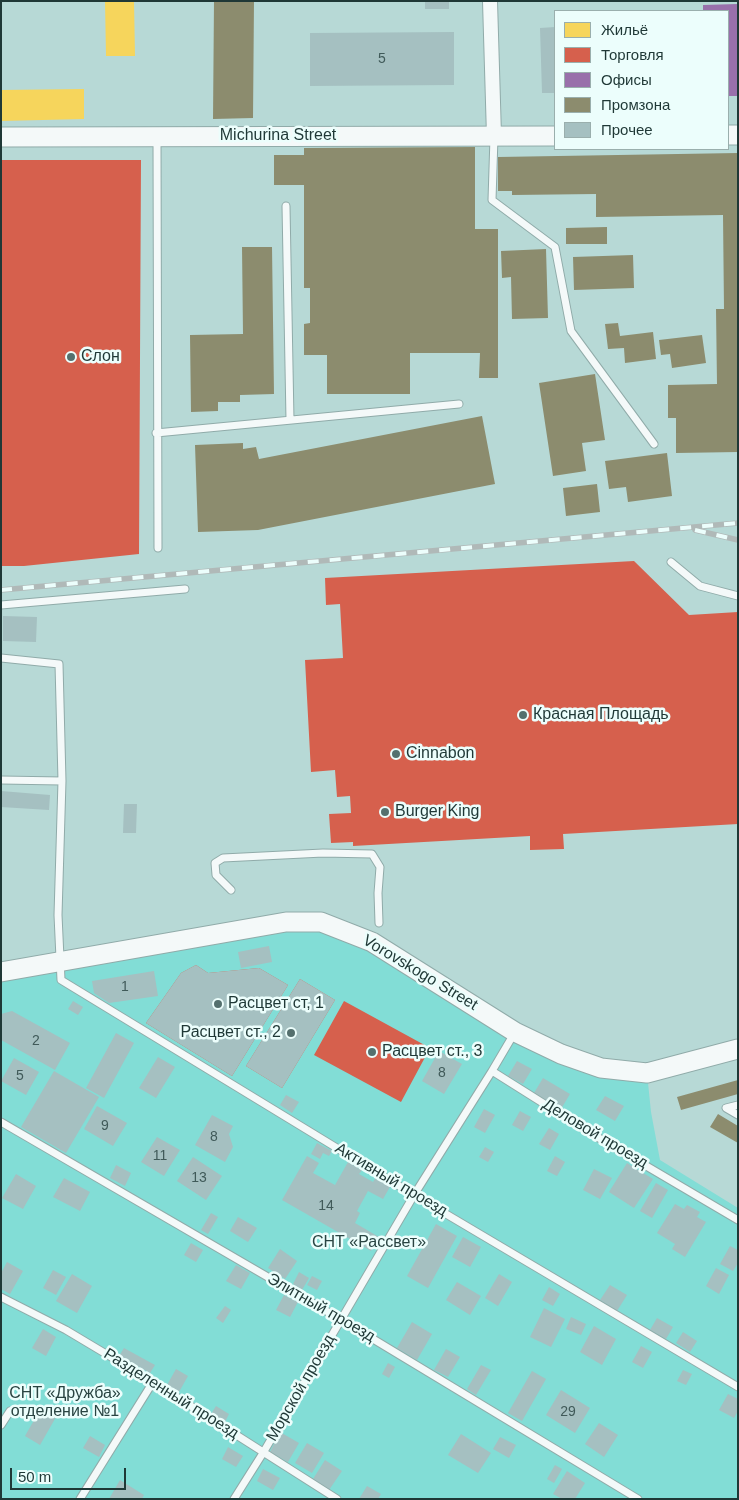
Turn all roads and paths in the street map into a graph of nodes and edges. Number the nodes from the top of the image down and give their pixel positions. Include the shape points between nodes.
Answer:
1 (490, 1) edge
2 (156, 136) junction
3 (494, 136) junction
4 (554, 136) edge
5 (1, 138) edge
6 (286, 206) dead end
7 (459, 404) dead end
8 (290, 420) junction
9 (156, 433) junction
10 (654, 444) dead end
11 (158, 548) dead end
12 (671, 562) dead end
13 (185, 589) dead end
14 (738, 596) edge
15 (1, 605) edge
16 (1, 658) edge
17 (1, 780) edge
18 (62, 781) junction
19 (231, 890) dead end
20 (379, 923) dead end
21 (60, 961) junction
22 (1, 972) edge
23 (515, 1032) junction
24 (738, 1050) edge
25 (492, 1071) junction
26 (738, 1105) edge
27 (738, 1115) edge
28 (1, 1122) edge
29 (414, 1194) junction
30 (738, 1220) edge
31 (1, 1297) edge
32 (340, 1319) junction
33 (153, 1382) junction
34 (738, 1387) edge
35 (10, 1411) dead end
36 (1, 1425) edge
37 (263, 1453) junction
38 (80, 1499) edge
39 (234, 1499) edge
40 (337, 1499) edge
41 (638, 1499) edge

1 - 3 street
2 - 3 street, Michurina Street
2 - 5 street, Michurina Street
2 - 9 lane
3 - 4 street, Michurina Street
3 - 10 lane via 492,200 555,247 571,331
6 - 8 lane
7 - 8 lane
8 - 9 lane
9 - 11 lane
12 - 14 lane via 700,586
13 - 15 lane
16 - 18 lane via 59,664
17 - 18 lane
18 - 21 lane
19 - 20 lane via 216,875 215,863 223,858 372,854 380,867
21 - 22 street, Vorovskogo Street
21 - 23 street, Vorovskogo Street via 286,922 321,922 372,942
21 - 29 lane, Активный проезд via 62,980
23 - 24 street, Vorovskogo Street via 561,1054 601,1068 626,1072 648,1073
23 - 25 lane
25 - 29 lane, Морской проезд
25 - 30 lane, Деловой проезд
26 - 27 lane via 726,1108
28 - 32 lane, Элитный проезд
29 - 32 lane, Морской проезд
29 - 34 lane, Активный проезд
31 - 33 lane, Разделенный проезд via 66,1330
32 - 37 lane, Морской проезд
32 - 41 lane, Элитный проезд
33 - 37 lane, Разделенный проезд
33 - 38 lane
35 - 36 lane
37 - 39 lane, Морской проезд
37 - 40 lane, Разделенный проезд

